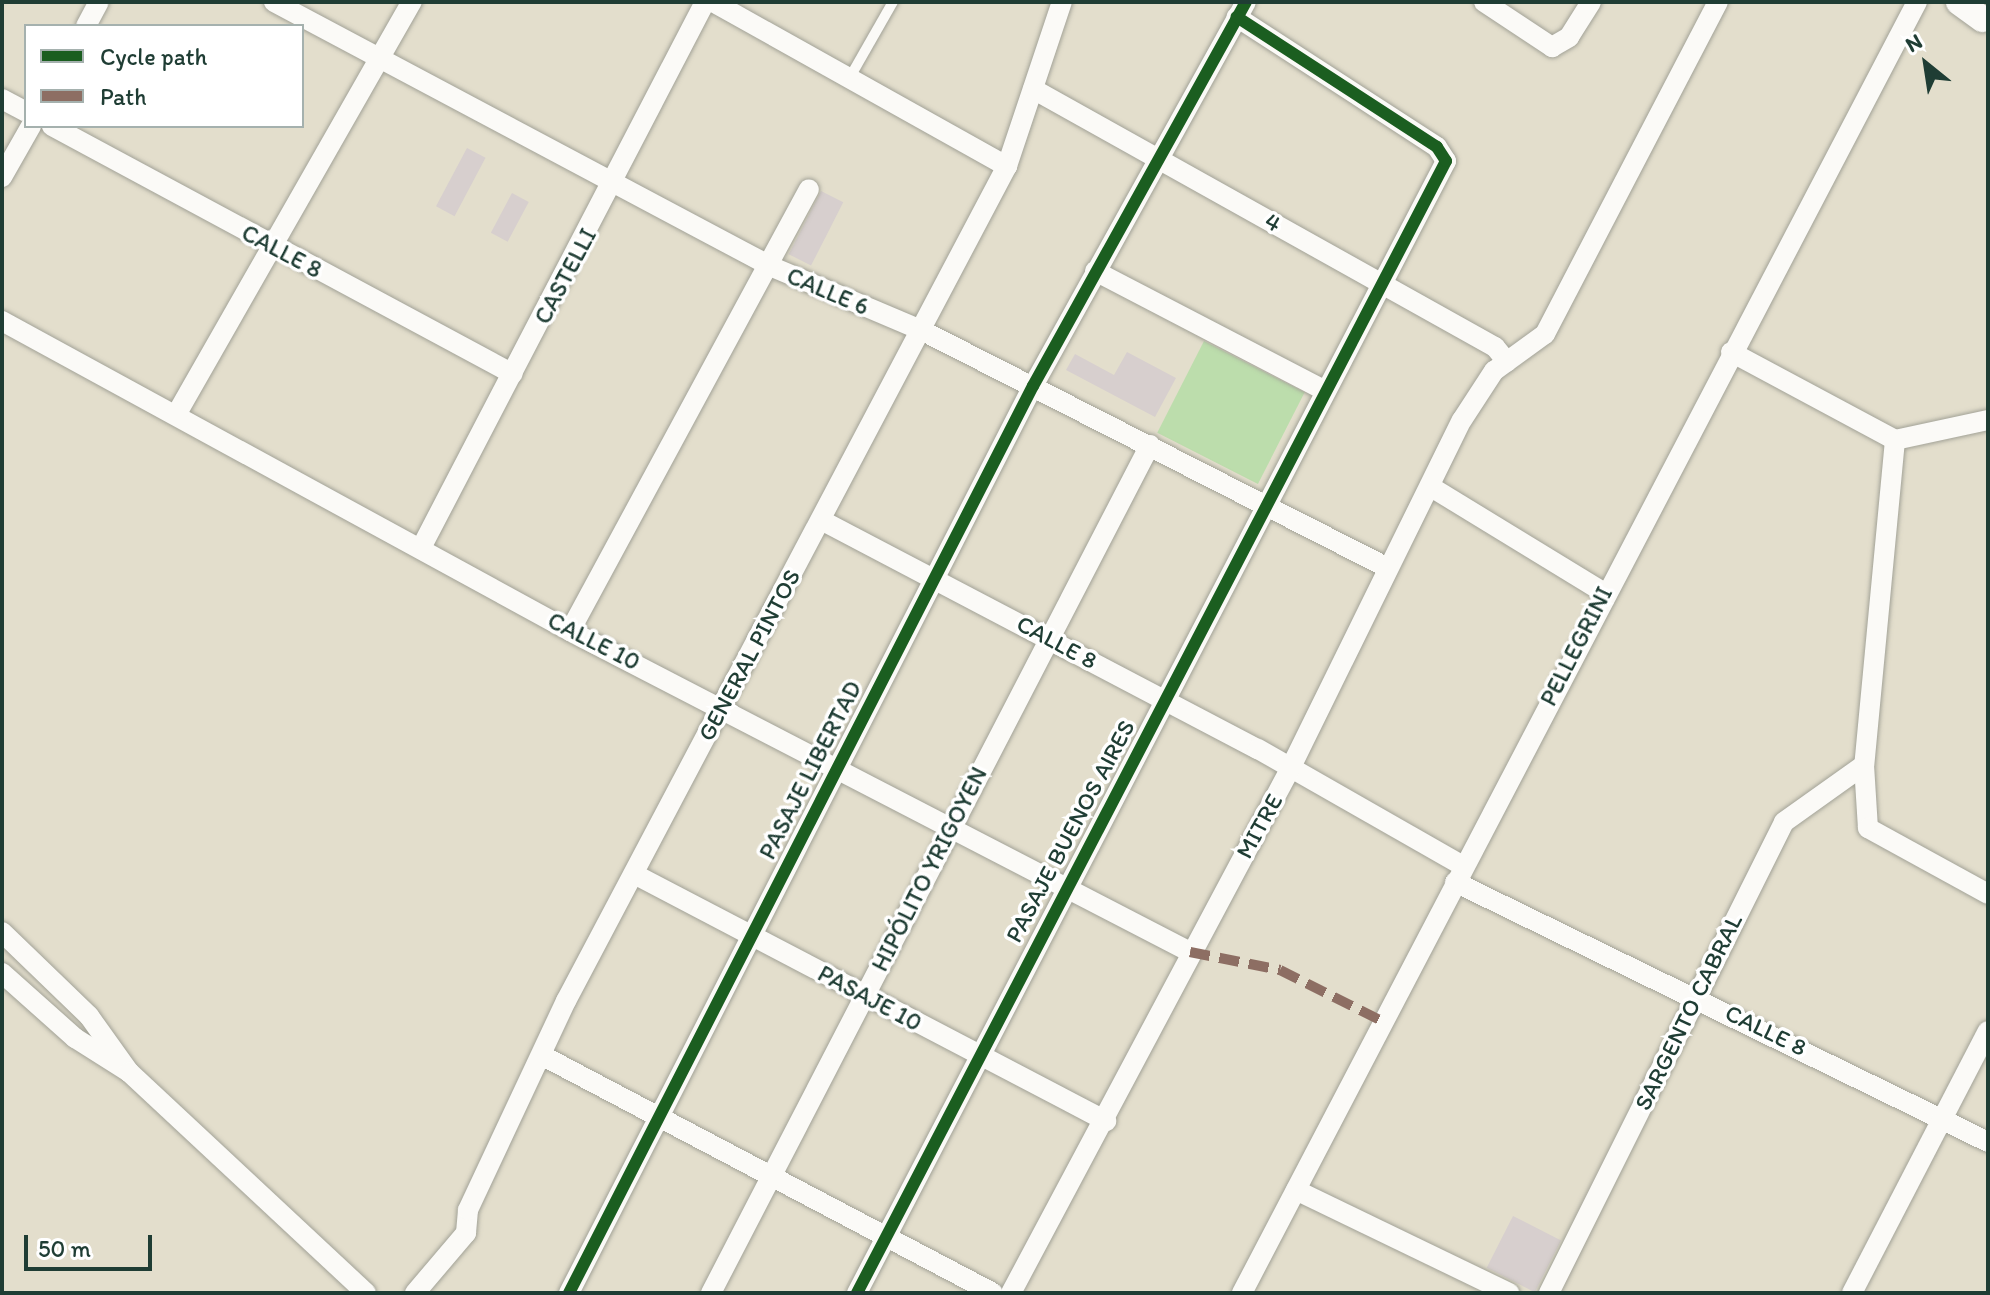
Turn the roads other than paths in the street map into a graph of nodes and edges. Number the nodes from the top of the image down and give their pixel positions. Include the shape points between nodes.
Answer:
1 (99, 2) edge
2 (274, 2) edge
3 (412, 2) edge
4 (705, 2) edge
5 (713, 2) edge
6 (893, 2) edge
7 (1062, 2) edge
8 (1484, 2) edge
9 (1591, 2) edge
10 (1718, 2) edge
11 (1917, 2) edge
12 (1959, 2) edge
13 (1242, 10) edge
14 (1981, 18) edge
15 (87, 24) edge
16 (379, 60) junction
17 (849, 79) junction
18 (1033, 89) junction
19 (2, 99) edge
20 (24, 111) edge
21 (30, 128) edge
22 (56, 128) edge
23 (1158, 158) junction
24 (1007, 166) junction
25 (2, 177) edge
26 (612, 184) junction
27 (809, 189) dead end
28 (273, 247) junction
29 (770, 266) junction
30 (1095, 271) junction
31 (1378, 282) junction
32 (2, 321) edge
33 (923, 331) junction
34 (1731, 352) junction
35 (1507, 362) junction
36 (513, 374) junction
37 (1033, 386) junction
38 (1322, 389) junction
39 (176, 415) junction
40 (1988, 420) edge
41 (1895, 440) junction
42 (1150, 445) junction
43 (1431, 487) junction
44 (1262, 503) junction
45 (821, 520) junction
46 (421, 548) junction
47 (1388, 568) junction
48 (934, 577) junction
49 (1603, 592) junction
50 (570, 631) junction
51 (1051, 638) junction
52 (1165, 700) junction
53 (722, 705) junction
54 (1864, 765) junction
55 (836, 767) junction
56 (1289, 771) junction
57 (950, 827) junction
58 (634, 874) junction
59 (1459, 874) junction
60 (1063, 888) junction
61 (1988, 894) edge
62 (2, 932) edge
63 (750, 935) junction
64 (1190, 952) junction
65 (2, 973) edge
66 (864, 995) junction
67 (1696, 996) junction
68 (1988, 1031) edge
69 (978, 1054) junction
70 (545, 1057) junction
71 (129, 1072) junction
72 (658, 1114) junction
73 (1944, 1118) junction
74 (1106, 1121) junction
75 (1988, 1142) edge
76 (773, 1177) junction
77 (1296, 1190) junction
78 (886, 1237) junction
79 (366, 1293) edge
80 (415, 1293) edge
81 (569, 1293) edge
82 (711, 1293) edge
83 (857, 1293) edge
84 (993, 1293) edge
85 (1011, 1293) edge
86 (1242, 1293) edge
87 (1509, 1293) edge
88 (1549, 1293) edge
89 (1852, 1293) edge

1 - 15 street
2 - 16 street, CALLE 6
3 - 16 street
4 - 26 street, CASTELLI
5 - 17 street
6 - 17 lane
7 - 18 street, GENERAL PINTOS
8 - 9 street via 1504,22 1552,47 1569,37
10 - 35 street, MITRE via 1545,334
11 - 34 street, PELLEGRINI
12 - 14 street
13 - 23 street, PASAJE LIBERTAD
13 - 31 street, PASAJE BUENOS AIRES via 1445,153
16 - 26 street, CALLE 6
16 - 28 street
17 - 24 street
18 - 23 street, 4
18 - 24 street, GENERAL PINTOS
19 - 20 street
21 - 25 street
22 - 28 street, CALLE 8
23 - 30 street, PASAJE LIBERTAD
23 - 31 street, 4
24 - 33 street, GENERAL PINTOS
26 - 29 street, CALLE 6
26 - 36 street, CASTELLI
27 - 29 street
28 - 36 street, CALLE 8
28 - 39 street
29 - 33 street, CALLE 6
29 - 50 street
30 - 37 street, PASAJE LIBERTAD
30 - 38 street
31 - 35 street, 4 via 1495,347
31 - 38 street, PASAJE BUENOS AIRES
32 - 39 street, CALLE 10
33 - 37 street, CALLE 6
33 - 45 street, GENERAL PINTOS
34 - 41 street
34 - 49 street, PELLEGRINI
35 - 43 street, MITRE via 1472,401
36 - 46 street, CASTELLI
37 - 42 street, CALLE 6
37 - 48 street, PASAJE LIBERTAD
38 - 44 street, PASAJE BUENOS AIRES
39 - 46 street, CALLE 10
40 - 41 street
41 - 54 street
42 - 44 street, CALLE 6
42 - 51 street, HIPÓLITO YRIGOYEN
43 - 47 street, MITRE
43 - 49 street
44 - 47 street, CALLE 6
44 - 52 street, PASAJE BUENOS AIRES
45 - 48 street, CALLE 8
45 - 53 street, GENERAL PINTOS
46 - 50 street, CALLE 10
47 - 56 street, MITRE
48 - 51 street, CALLE 8
48 - 55 street, PASAJE LIBERTAD
49 - 59 street, PELLEGRINI
50 - 53 street, CALLE 10
51 - 52 street, CALLE 8
51 - 57 street, HIPÓLITO YRIGOYEN
52 - 56 street, CALLE 8
52 - 60 street, PASAJE BUENOS AIRES
53 - 55 street, CALLE 10
53 - 58 street, GENERAL PINTOS
54 - 61 street via 1867,818 1880,838
54 - 67 street, SARGENTO CABRAL via 1784,822
55 - 57 street, CALLE 10
55 - 63 street, PASAJE LIBERTAD
56 - 59 street, CALLE 8
56 - 64 street, MITRE
57 - 60 street, CALLE 10
57 - 66 street, HIPÓLITO YRIGOYEN
58 - 63 street, PASAJE 10
58 - 70 street, GENERAL PINTOS via 566,1001
59 - 67 street, CALLE 8
59 - 77 street, PELLEGRINI
60 - 64 street, CALLE 10
60 - 69 street, PASAJE BUENOS AIRES
62 - 71 street via 89,1016
63 - 66 street, PASAJE 10
63 - 72 street, PASAJE LIBERTAD
64 - 74 street, MITRE
65 - 71 street via 75,1038
66 - 69 street, PASAJE 10
66 - 76 street, HIPÓLITO YRIGOYEN
67 - 73 street, CALLE 8
67 - 88 street, SARGENTO CABRAL
68 - 73 street
69 - 74 street, PASAJE 10
69 - 78 street, PASAJE BUENOS AIRES
70 - 72 street
70 - 80 street, GENERAL PINTOS via 468,1210 466,1233
71 - 79 street
72 - 76 street
72 - 81 street, PASAJE LIBERTAD
73 - 75 street, CALLE 8
73 - 89 street
74 - 85 street, MITRE
76 - 78 street
76 - 82 street, HIPÓLITO YRIGOYEN
77 - 86 street, PELLEGRINI
77 - 87 street
78 - 83 street, PASAJE BUENOS AIRES
78 - 84 street

